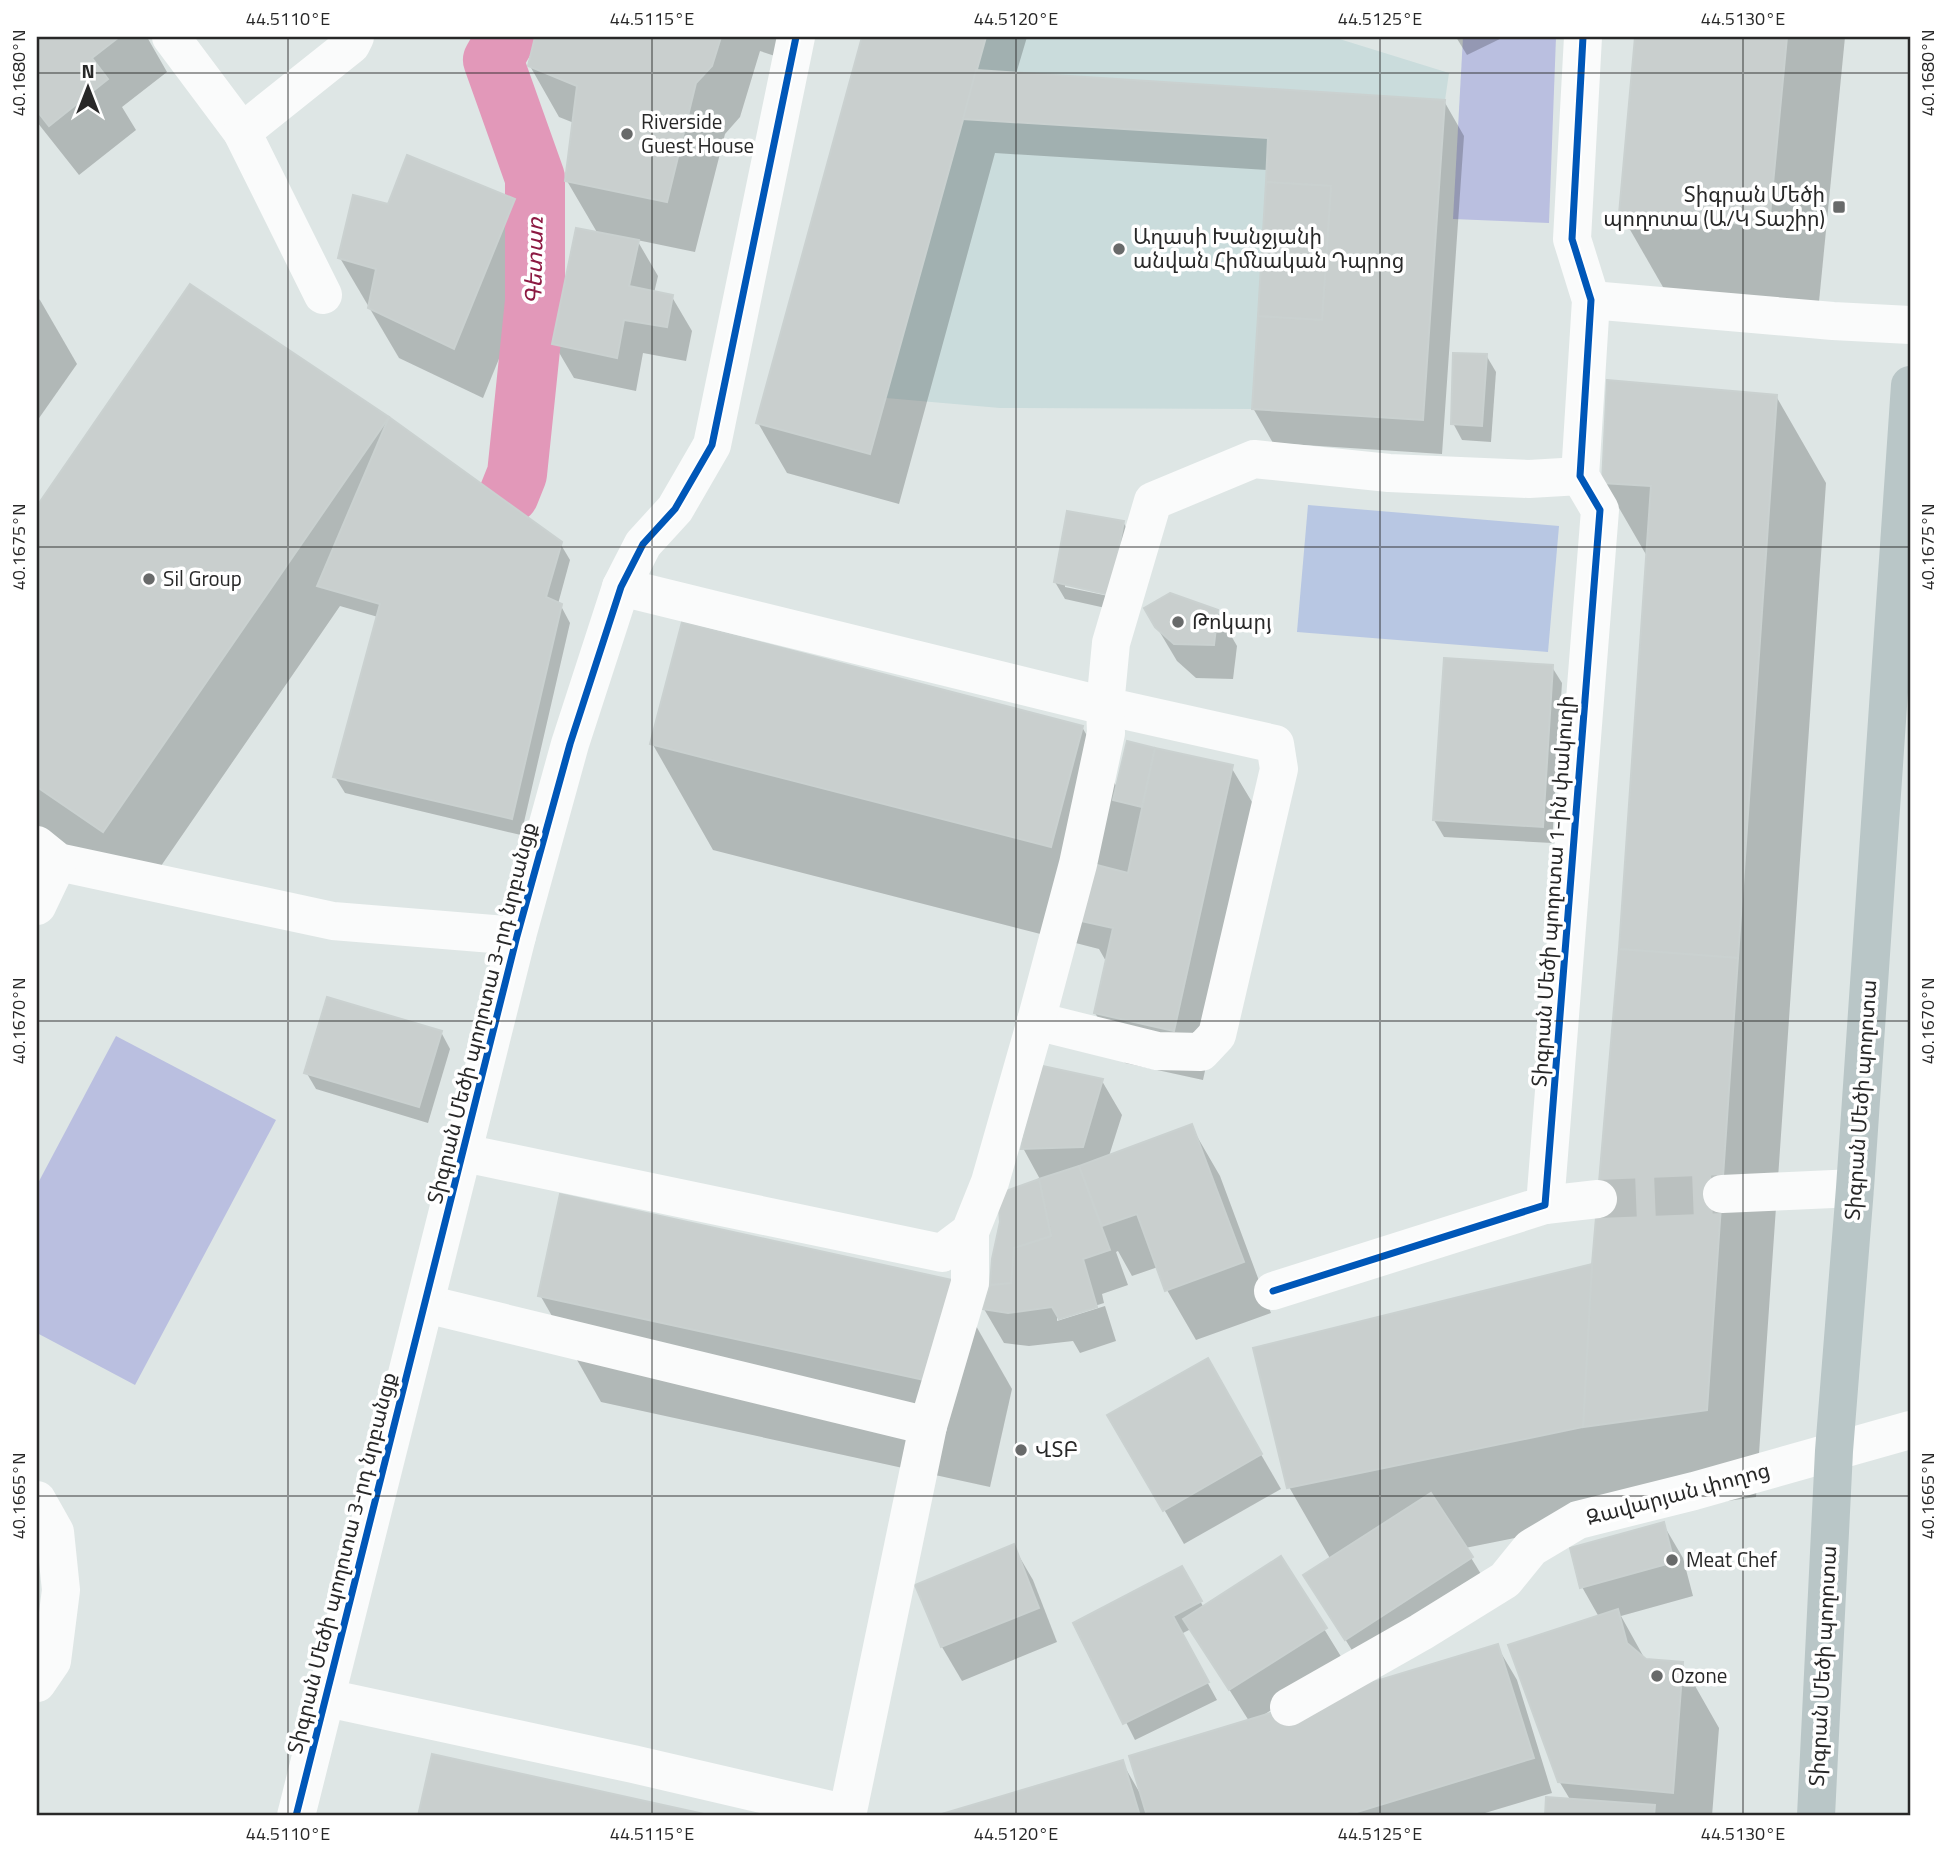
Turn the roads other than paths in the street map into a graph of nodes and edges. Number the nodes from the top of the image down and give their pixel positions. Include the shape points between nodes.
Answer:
1 (171, 37) edge
2 (355, 37) edge
3 (796, 37) edge
4 (1583, 37) edge
5 (242, 132) junction
6 (323, 295) dead end
7 (1591, 300) junction
8 (1910, 325) edge
9 (1910, 385) edge
10 (1580, 476) junction
11 (621, 587) junction
12 (1105, 706) junction
13 (48, 854) edge
14 (37, 906) edge
15 (517, 936) junction
16 (1036, 1021) junction
17 (464, 1153) junction
18 (1855, 1188) junction
19 (1721, 1194) tunnel mouth
20 (1598, 1199) tunnel mouth
21 (1545, 1205) junction
22 (970, 1232) junction
23 (1273, 1291) dead end
24 (426, 1304) junction
25 (928, 1426) junction
26 (1910, 1430) edge
27 (1834, 1451) junction
28 (37, 1500) edge
29 (37, 1683) edge
30 (327, 1698) junction
31 (1289, 1707) dead end
32 (847, 1815) edge
33 (296, 1816) edge
34 (1816, 1816) edge

1 - 5 street
2 - 5 street via 351,45
3 - 11 street, Տիգրան Մեծի պողոտա 3-րդ նրբանցք via 712,445 675,509 643,544
4 - 7 street via 1572,239
5 - 6 street
7 - 8 street
7 - 10 street
9 - 18 main road, Տիգրան Մեծի պողոտա
10 - 12 street via 1529,479 1389,473 1254,459 1153,501 1111,643
10 - 21 street, Տիգրան Մեծի պողոտա 1-ին փակուղի via 1600,510
11 - 12 street
11 - 15 street, Տիգրան Մեծի պողոտա 3-րդ նրբանցք via 570,744
12 - 16 street via 1106,733 1078,864
12 - 16 street via 1275,744 1279,769 1217,1035 1201,1052 1157,1051
13 - 14 street
13 - 15 street via 332,921
15 - 17 street, Տիգրան Մեծի պողոտա 3-րդ նրբանցք
16 - 22 street via 990,1182
17 - 22 street via 942,1253
17 - 24 street, Տիգրան Մեծի պողոտա 3-րդ նրբանցք
18 - 19 street
18 - 27 main road, Տիգրան Մեծի պողոտա
20 - 21 street
21 - 23 street
22 - 25 street via 970,1283
24 - 25 street
24 - 30 street, Տիգրան Մեծի պողոտա 3-րդ նրբանցք
25 - 32 street
26 - 27 street, Զավարյան փողոց
27 - 31 street, Զավարյան փողոց via 1578,1520 1531,1548 1505,1580
27 - 34 main road, Տիգրան Մեծի պողոտա
28 - 29 street via 55,1532 61,1590 52,1661
30 - 32 street
30 - 33 street, Տիգրան Մեծի պողոտա 3-րդ նրբանցք

